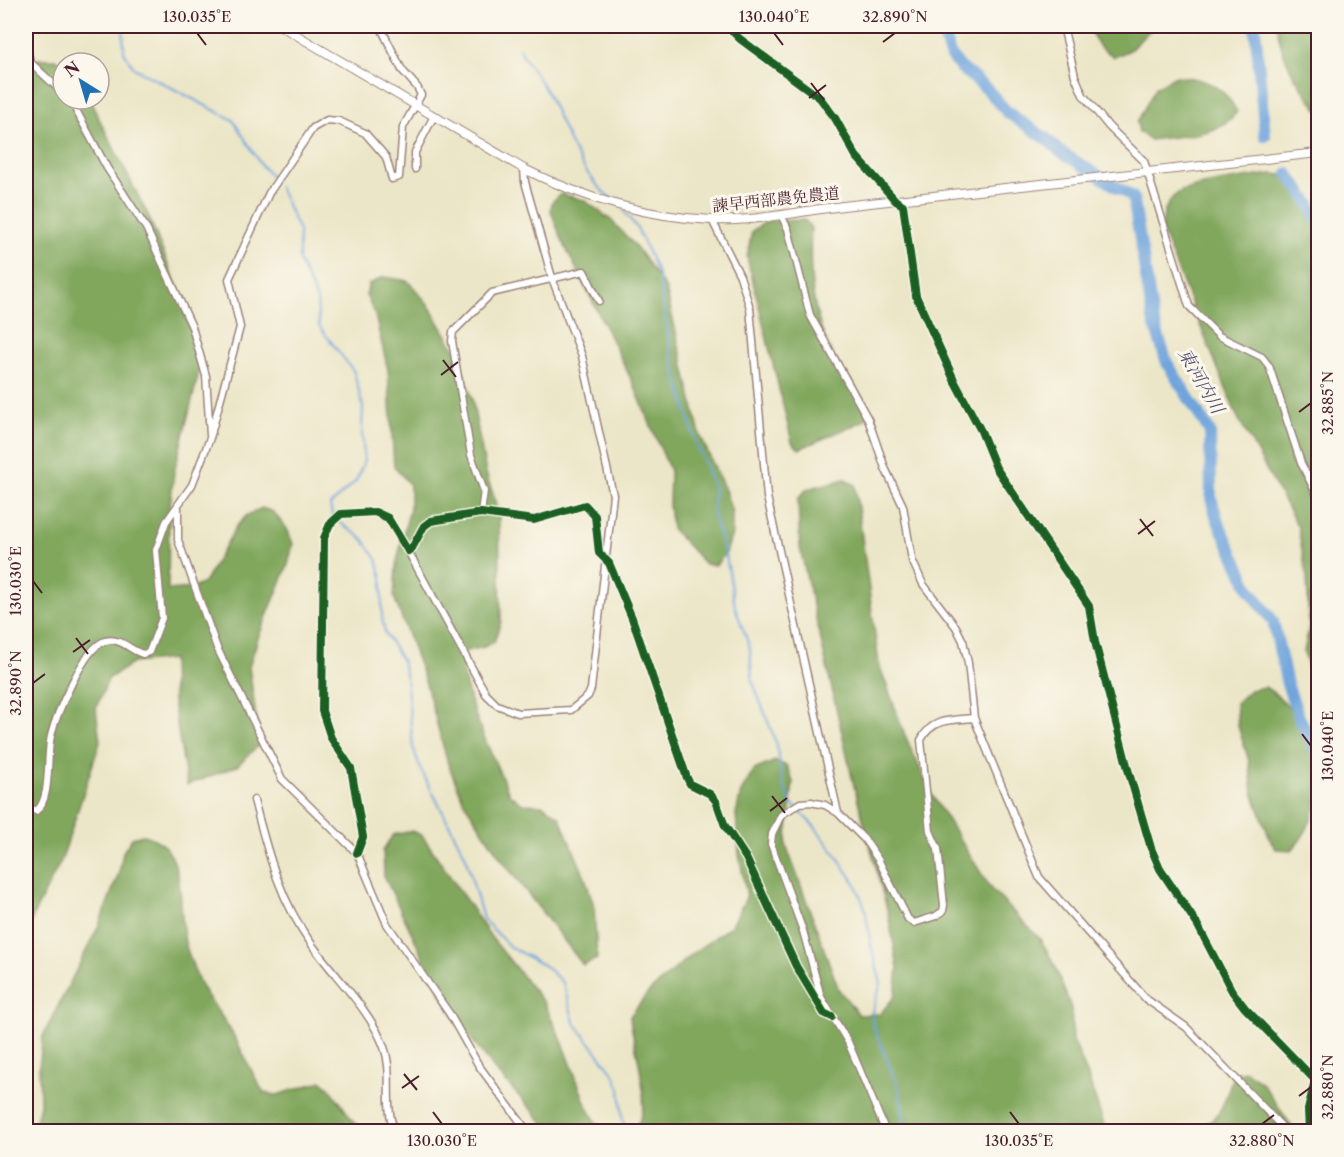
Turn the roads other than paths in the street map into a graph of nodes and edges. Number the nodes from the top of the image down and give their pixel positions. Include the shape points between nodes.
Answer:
1 (281, 26) edge
2 (380, 26) edge
3 (727, 26) edge
4 (1063, 26) edge
5 (26, 43) edge
6 (51, 82) edge
7 (417, 105) junction
8 (76, 111) edge
9 (434, 116) junction
10 (1318, 153) edge
11 (415, 169) dead end
12 (524, 169) junction
13 (1148, 173) junction
14 (896, 201) junction
15 (781, 215) junction
16 (712, 220) junction
17 (552, 277) junction
18 (599, 301) dead end
19 (210, 438) junction
20 (1318, 497) edge
21 (178, 508) junction
22 (481, 513) junction
23 (408, 551) junction
24 (605, 560) junction
25 (974, 718) junction
26 (254, 800) dead end
27 (26, 806) edge
28 (838, 813) junction
29 (357, 853) junction
30 (832, 1017) junction
31 (395, 1131) edge
32 (528, 1131) edge
33 (886, 1131) edge
34 (1287, 1131) edge
35 (1309, 1131) edge

1 - 7 street, 諫早西部農免農道
2 - 7 street via 402,70 421,95
3 - 14 street via 820,98 856,156
4 - 13 street via 1083,95 1144,162
5 - 6 street via 30,62
7 - 9 street, 諫早西部農免農道
7 - 19 street via 403,127 396,180 388,174 386,156 365,133 327,120 314,128 268,193 229,279 240,327
8 - 19 street via 146,228 192,327 206,376
9 - 11 street via 415,152
9 - 12 street, 諫早西部農免農道
10 - 13 street, 諫早西部農免農道
12 - 16 street, 諫早西部農免農道 via 605,203
12 - 17 street
13 - 14 street, 諫早西部農免農道
13 - 20 street via 1189,306 1219,336 1262,357 1269,366 1301,464
14 - 15 street, 諫早西部農免農道
14 - 35 street via 903,205 916,296 954,382 981,430 996,468 1089,606 1129,773 1160,869 1245,1008 1315,1080 1308,1110
15 - 16 street, 諫早西部農免農道
15 - 25 street via 788,228 810,315 868,419 903,506 912,560 923,584 963,641
16 - 28 street via 740,276 750,308 767,497
17 - 18 street via 584,271
17 - 22 street via 492,293 453,332 471,455 484,491
17 - 24 street via 582,356 613,495
19 - 21 street via 192,485
21 - 27 street via 166,522 156,550 162,618 153,645 143,654 128,644 107,640 92,648 51,735 41,808 36,811
21 - 29 street via 178,540 217,648 282,778
22 - 23 street via 431,521
22 - 24 street via 534,520 585,505 595,516 599,553
23 - 24 street via 486,694 497,705 518,713 571,710 588,696
23 - 29 street via 388,518 375,512 341,514 330,524 324,538 322,711 331,738 351,768 363,837
24 - 30 street via 632,618 687,778 716,801 796,966 824,1013
25 - 28 street via 944,720 921,740 930,831 938,849 944,905 936,916 914,923 908,920 879,861
25 - 34 street via 1039,877 1146,999 1186,1027
26 - 31 street via 274,877 293,915 364,1012 383,1045 388,1070 387,1101
28 - 30 street via 825,805 800,803 776,823 771,844 804,931 820,997
29 - 32 street via 392,932 449,1013 479,1066
30 - 33 street via 848,1042

